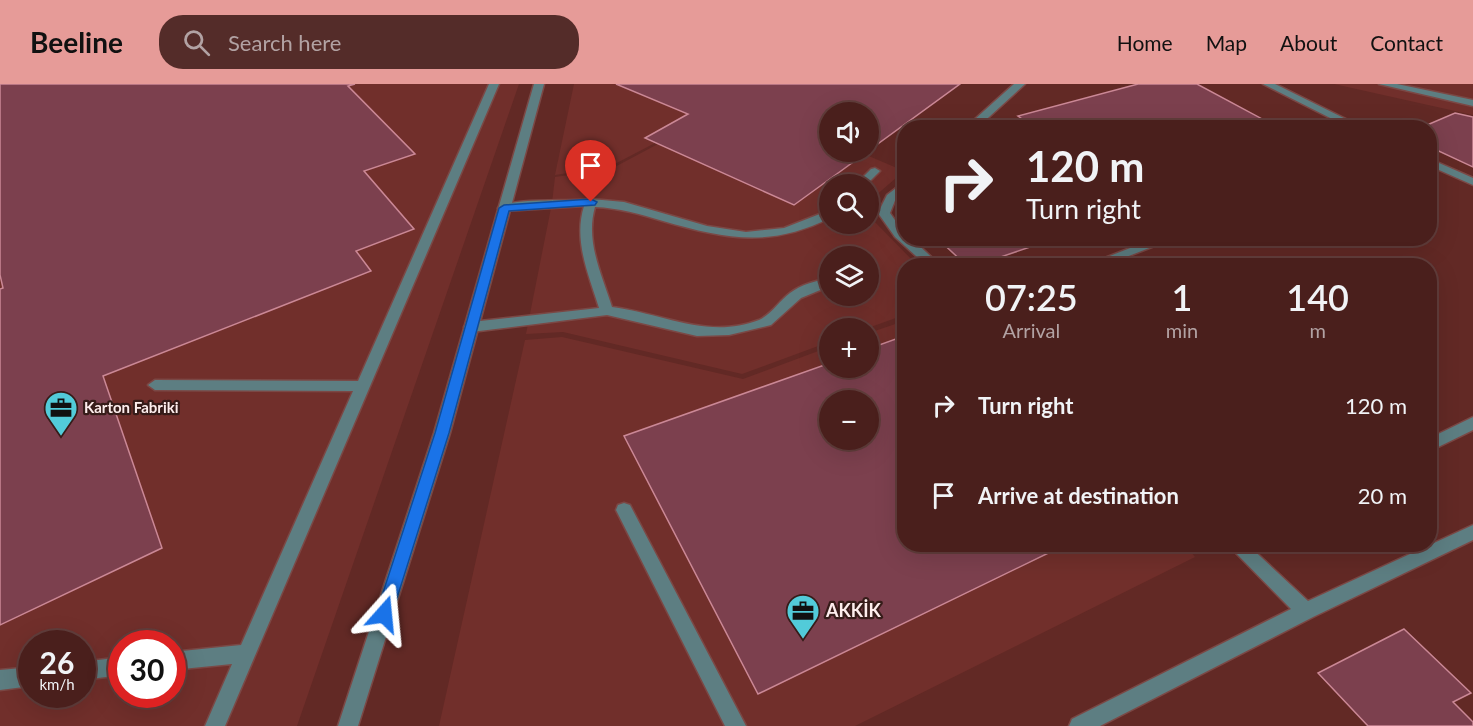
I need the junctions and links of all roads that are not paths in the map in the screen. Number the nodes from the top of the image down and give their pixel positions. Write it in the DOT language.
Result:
graph roads {
  1 [pos="494,84"];
  2 [pos="538,84"];
  3 [pos="1020,84"];
  4 [pos="1268,84"];
  5 [pos="1384,84"];
  6 [pos="1473,103"];
  7 [pos="979,120"];
  8 [pos="1342,120"];
  9 [pos="1437,165"];
  10 [pos="875,171"];
  11 [pos="872,174"];
  12 [pos="1473,182"];
  13 [pos="897,191"];
  14 [pos="591,202"];
  15 [pos="504,208"];
  16 [pos="819,219"];
  17 [pos="897,231"];
  18 [pos="912,246"];
  19 [pos="1146,246"];
  20 [pos="926,258"];
  21 [pos="1113,258"];
  22 [pos="819,285"];
  23 [pos="607,311"];
  24 [pos="471,327"];
  25 [pos="155,385"];
  26 [pos="363,386"];
  27 [pos="1473,423"];
  28 [pos="1437,440"];
  29 [pos="624,510"];
  30 [pos="1473,532"];
  31 [pos="1437,549"];
  32 [pos="1244,552"];
  33 [pos="1430,552"];
  34 [pos="1306,610"];
  35 [pos="247,653"];
  36 [pos="186,660"];
  37 [pos="18,678"];
  38 [pos="0,680"];
  39 [pos="215,726"];
  40 [pos="348,726"];
  41 [pos="736,726"];
  42 [pos="1079,726"];
  1 -- 26 [label="street"];
  2 -- 15 [label="street"];
  3 -- 7 [label="street"];
  4 -- 8 [label="street"];
  5 -- 6 [label="street"];
  9 -- 12 [label="street"];
  10 -- 11 [label="street"];
  13 -- 17 [label="street"];
  14 -- 15 [label="street"];
  14 -- 16 [label="street"];
  14 -- 23 [label="street"];
  15 -- 24 [label="street"];
  18 -- 20 [label="street"];
  19 -- 21 [label="street"];
  22 -- 23 [label="street"];
  23 -- 24 [label="street"];
  24 -- 40 [label="street"];
  25 -- 26 [label="street"];
  26 -- 35 [label="street"];
  27 -- 28 [label="street"];
  29 -- 41 [label="street"];
  30 -- 31 [label="street"];
  32 -- 34 [label="street"];
  33 -- 34 [label="street"];
  34 -- 42 [label="street"];
  35 -- 36 [label="street"];
  35 -- 39 [label="street"];
  37 -- 38 [label="street"];
}
